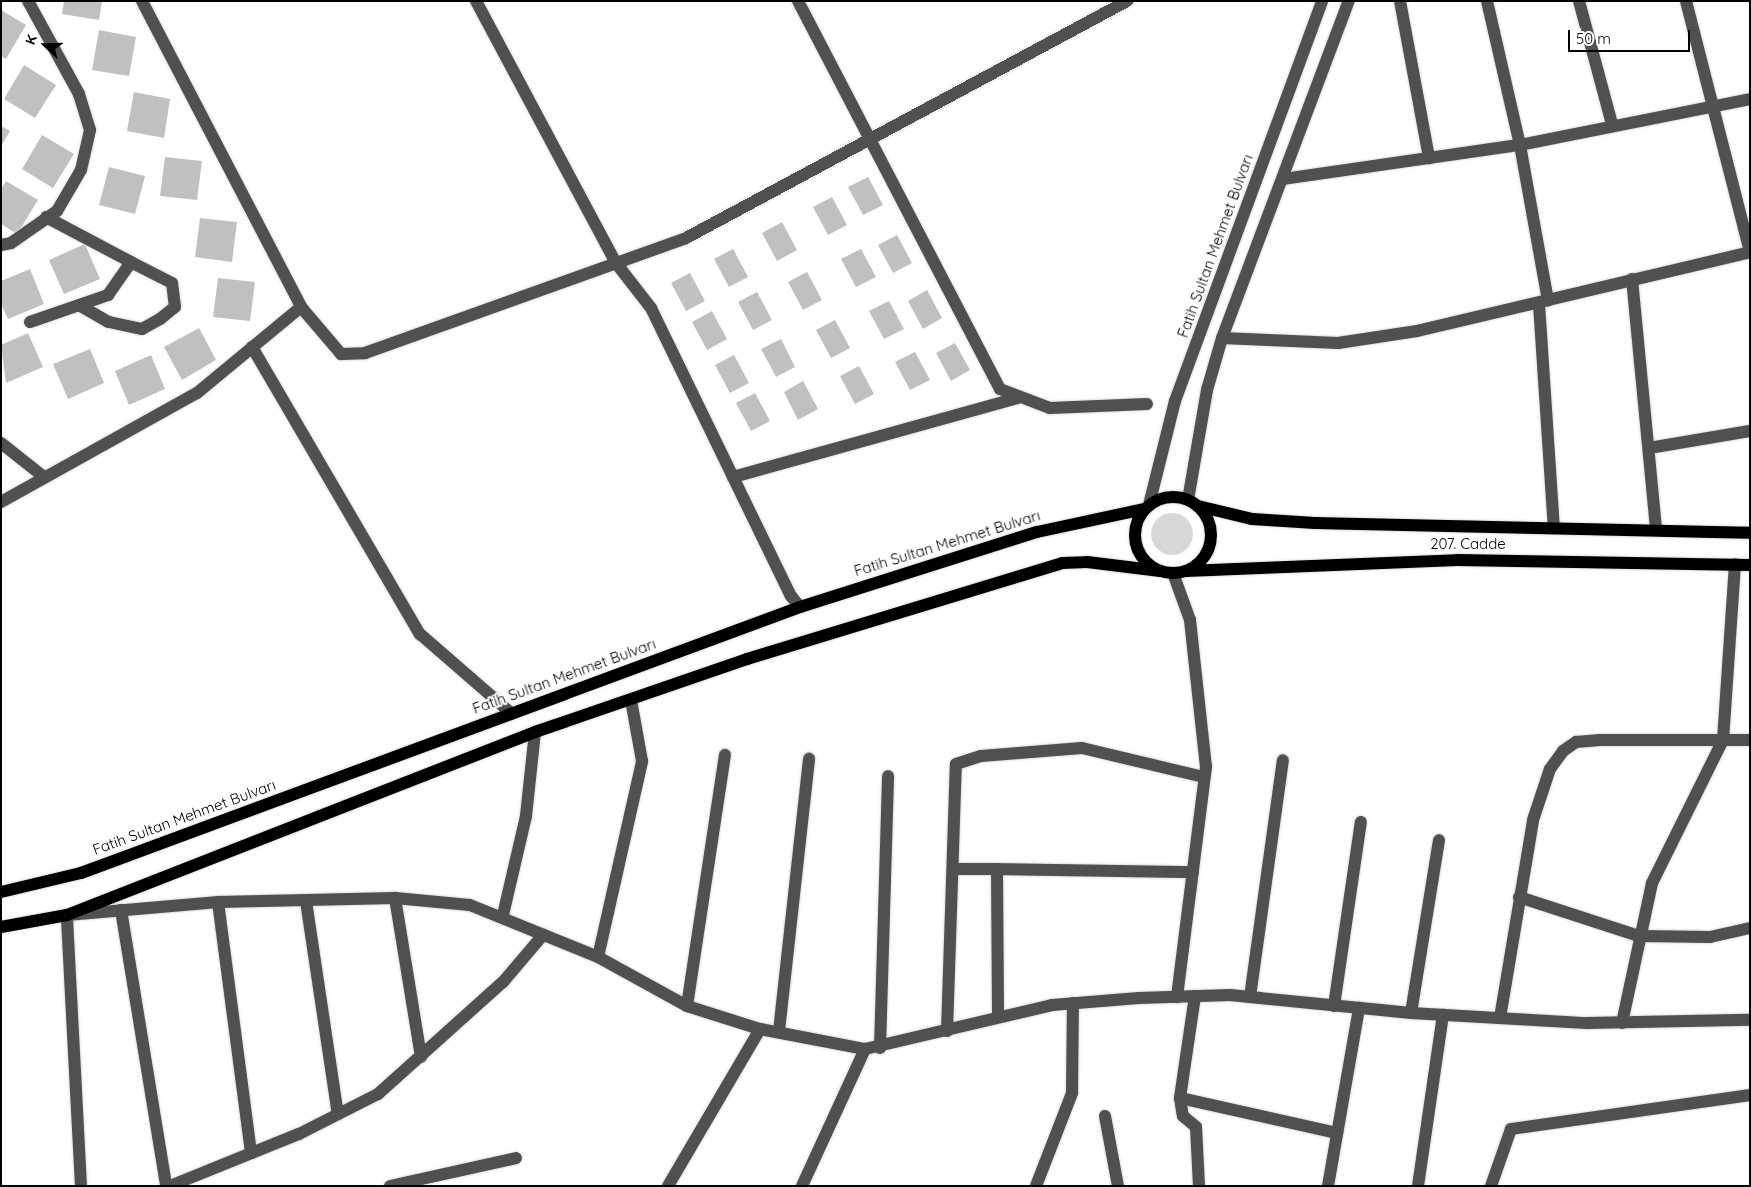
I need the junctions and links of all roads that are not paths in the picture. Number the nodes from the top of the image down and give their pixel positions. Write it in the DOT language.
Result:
graph roads {
  1 [pos="28,1"];
  2 [pos="142,1"];
  3 [pos="476,1"];
  4 [pos="798,1"];
  5 [pos="1127,1"];
  6 [pos="1322,1"];
  7 [pos="1349,1"];
  8 [pos="1400,1"];
  9 [pos="1486,1"];
  10 [pos="1579,1"];
  11 [pos="1686,1"];
  12 [pos="1750,99"];
  13 [pos="1715,106"];
  14 [pos="1612,124"];
  15 [pos="870,138"];
  16 [pos="1520,145"];
  17 [pos="1429,158"];
  18 [pos="1283,179"];
  19 [pos="46,217"];
  20 [pos="1,245"];
  21 [pos="131,262"];
  22 [pos="616,263"];
  23 [pos="1632,279"];
  24 [pos="1543,302"];
  25 [pos="79,305"];
  26 [pos="301,307"];
  27 [pos="30,322"];
  28 [pos="1222,338"];
  29 [pos="252,348"];
  30 [pos="1017,398"];
  31 [pos="1147,404"];
  32 [pos="1750,431"];
  33 [pos="1,443"];
  34 [pos="1649,448"];
  35 [pos="44,477"];
  36 [pos="733,477"];
  37 [pos="1,502"];
  38 [pos="1193,503"];
  39 [pos="1146,507"];
  40 [pos="1554,527"];
  41 [pos="1656,530"];
  42 [pos="1750,533"];
  43 [pos="1735,564"];
  44 [pos="1750,564"];
  45 [pos="1160,571"];
  46 [pos="1180,572"];
  47 [pos="800,607"];
  48 [pos="631,700"];
  49 [pos="511,713"];
  50 [pos="535,732"];
  51 [pos="1723,740"];
  52 [pos="1750,740"];
  53 [pos="725,755"];
  54 [pos="809,758"];
  55 [pos="1283,760"];
  56 [pos="888,776"];
  57 [pos="1204,777"];
  58 [pos="1361,822"];
  59 [pos="1439,840"];
  60 [pos="954,869"];
  61 [pos="998,870"];
  62 [pos="1193,872"];
  63 [pos="1,892"];
  64 [pos="1519,897"];
  65 [pos="395,898"];
  66 [pos="306,901"];
  67 [pos="218,902"];
  68 [pos="121,910"];
  69 [pos="67,915"];
  70 [pos="503,915"];
  71 [pos="1,928"];
  72 [pos="1750,928"];
  73 [pos="543,935"];
  74 [pos="1640,936"];
  75 [pos="598,957"];
  76 [pos="1195,996"];
  77 [pos="1177,997"];
  78 [pos="1250,997"];
  79 [pos="1073,1003"];
  80 [pos="687,1006"];
  81 [pos="1334,1006"];
  82 [pos="1358,1008"];
  83 [pos="1411,1013"];
  84 [pos="1444,1015"];
  85 [pos="998,1017"];
  86 [pos="1500,1018"];
  87 [pos="1750,1020"];
  88 [pos="1622,1023"];
  89 [pos="760,1029"];
  90 [pos="779,1031"];
  91 [pos="947,1031"];
  92 [pos="880,1048"];
  93 [pos="865,1049"];
  94 [pos="421,1057"];
  95 [pos="1750,1095"];
  96 [pos="1180,1098"];
  97 [pos="338,1114"];
  98 [pos="1105,1116"];
  99 [pos="1337,1133"];
  100 [pos="251,1153"];
  101 [pos="516,1158"];
  102 [pos="81,1186"];
  103 [pos="166,1186"];
  104 [pos="170,1186"];
  105 [pos="390,1186"];
  106 [pos="668,1186"];
  107 [pos="802,1186"];
  108 [pos="1036,1186"];
  109 [pos="1118,1186"];
  110 [pos="1199,1186"];
  111 [pos="1328,1186"];
  112 [pos="1418,1186"];
  113 [pos="1491,1186"];
  1 -- 19 [label="street"];
  2 -- 26 [label="street"];
  3 -- 22 [label="street"];
  4 -- 15 [label="street"];
  5 -- 15 [label="street"];
  6 -- 39 [label="street, Fatih Sultan Mehmet Bulvarı"];
  7 -- 18 [label="street"];
  8 -- 17 [label="street"];
  9 -- 16 [label="street"];
  10 -- 14 [label="street"];
  11 -- 13 [label="street"];
  12 -- 13 [label="street"];
  13 -- 14 [label="street"];
  13 -- 23 [label="street"];
  14 -- 16 [label="street"];
  15 -- 22 [label="street"];
  15 -- 30 [label="street"];
  16 -- 17 [label="street"];
  16 -- 24 [label="street"];
  17 -- 18 [label="street"];
  18 -- 28 [label="street"];
  19 -- 20 [label="street"];
  19 -- 21 [label="street"];
  21 -- 25 [label="street"];
  21 -- 25 [label="street"];
  22 -- 26 [label="street"];
  22 -- 36 [label="street"];
  23 -- 24 [label="street"];
  23 -- 34 [label="street"];
  24 -- 28 [label="street"];
  24 -- 40 [label="street"];
  25 -- 27 [label="street"];
  26 -- 29 [label="street"];
  28 -- 38 [label="street"];
  29 -- 35 [label="street"];
  29 -- 49 [label="street"];
  30 -- 31 [label="street"];
  30 -- 36 [label="street"];
  32 -- 34 [label="street"];
  33 -- 35 [label="street"];
  34 -- 41 [label="street"];
  35 -- 37 [label="street"];
  36 -- 47 [label="street"];
  38 -- 39 [label="main road"];
  38 -- 40 [label="main road, 207. Cadde"];
  38 -- 46 [label="main road"];
  39 -- 45 [label="main road"];
  39 -- 47 [label="main road, Fatih Sultan Mehmet Bulvarı"];
  40 -- 41 [label="main road, 207. Cadde"];
  41 -- 42 [label="main road, 207. Cadde"];
  43 -- 44 [label="main road, 207. Cadde"];
  43 -- 46 [label="main road, 207. Cadde"];
  43 -- 51 [label="street"];
  45 -- 46 [label="main road"];
  45 -- 48 [label="main road"];
  46 -- 57 [label="street"];
  47 -- 49 [label="main road, Fatih Sultan Mehmet Bulvarı"];
  48 -- 50 [label="main road"];
  48 -- 75 [label="street"];
  49 -- 63 [label="main road, Fatih Sultan Mehmet Bulvarı"];
  50 -- 69 [label="main road"];
  50 -- 70 [label="street"];
  51 -- 52 [label="street"];
  51 -- 64 [label="street"];
  51 -- 74 [label="street"];
  53 -- 80 [label="street"];
  54 -- 90 [label="street"];
  55 -- 78 [label="street"];
  56 -- 92 [label="street"];
  57 -- 60 [label="street"];
  57 -- 62 [label="street"];
  58 -- 81 [label="street"];
  59 -- 83 [label="street"];
  60 -- 61 [label="street"];
  60 -- 91 [label="street"];
  61 -- 62 [label="street"];
  61 -- 85 [label="street"];
  62 -- 77 [label="street"];
  64 -- 74 [label="street"];
  64 -- 86 [label="street"];
  65 -- 66 [label="street"];
  65 -- 70 [label="street"];
  65 -- 94 [label="street"];
  66 -- 67 [label="street"];
  66 -- 97 [label="street"];
  67 -- 68 [label="street"];
  67 -- 100 [label="street"];
  68 -- 69 [label="street"];
  68 -- 103 [label="street"];
  69 -- 71 [label="main road"];
  69 -- 102 [label="street"];
  70 -- 73 [label="street"];
  72 -- 74 [label="street"];
  73 -- 75 [label="street"];
  73 -- 94 [label="street"];
  74 -- 88 [label="street"];
  75 -- 80 [label="street"];
  76 -- 77 [label="street"];
  76 -- 78 [label="street"];
  76 -- 96 [label="street"];
  77 -- 79 [label="street"];
  78 -- 81 [label="street"];
  79 -- 85 [label="street"];
  79 -- 108 [label="street"];
  80 -- 89 [label="street"];
  81 -- 82 [label="street"];
  82 -- 83 [label="street"];
  82 -- 99 [label="street"];
  83 -- 84 [label="street"];
  84 -- 86 [label="street"];
  84 -- 112 [label="street"];
  85 -- 91 [label="street"];
  86 -- 88 [label="street"];
  87 -- 88 [label="street"];
  89 -- 90 [label="street"];
  89 -- 106 [label="street"];
  90 -- 93 [label="street"];
  91 -- 92 [label="street"];
  92 -- 93 [label="street"];
  93 -- 107 [label="street"];
  94 -- 97 [label="street"];
  95 -- 113 [label="street"];
  96 -- 99 [label="street"];
  96 -- 110 [label="street"];
  97 -- 100 [label="street"];
  98 -- 109 [label="street"];
  99 -- 111 [label="street"];
  100 -- 104 [label="street"];
  101 -- 105 [label="street"];
}
